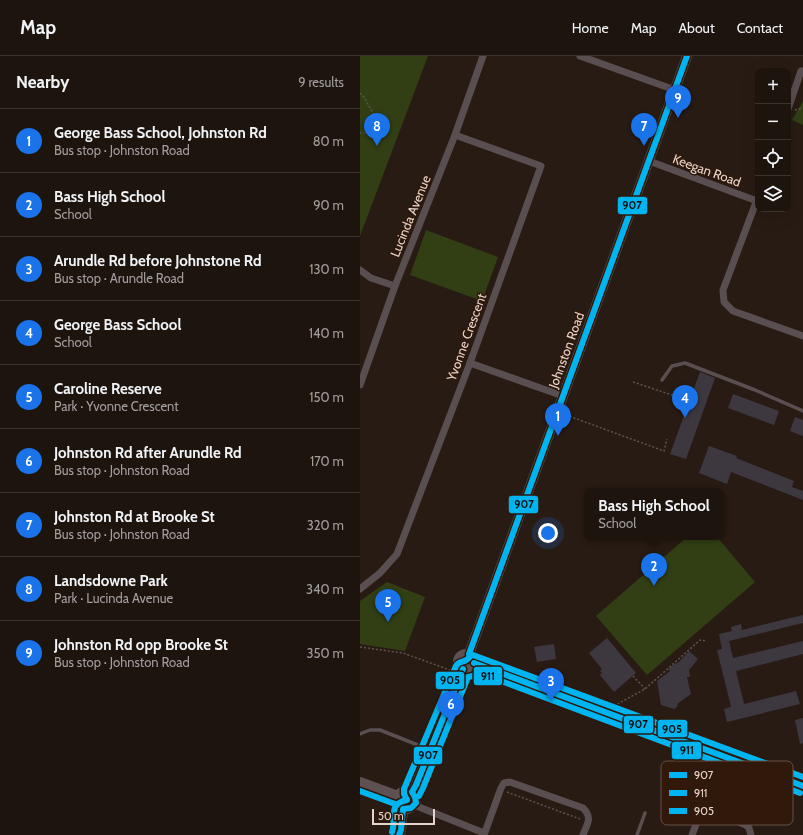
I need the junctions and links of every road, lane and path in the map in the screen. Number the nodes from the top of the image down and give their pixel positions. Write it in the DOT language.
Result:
graph roads {
  1 [pos="483,56"];
  2 [pos="580,56"];
  3 [pos="687,56"];
  4 [pos="803,71"];
  5 [pos="674,90"];
  6 [pos="360,93"];
  7 [pos="790,104"];
  8 [pos="360,133"];
  9 [pos="455,135"];
  10 [pos="649,161"];
  11 [pos="755,198"];
  12 [pos="755,204"];
  13 [pos="360,270"];
  14 [pos="395,286"];
  15 [pos="803,336"];
  16 [pos="470,363"];
  17 [pos="662,380"];
  18 [pos="633,382"];
  19 [pos="360,385"];
  20 [pos="563,396"];
  21 [pos="678,397"];
  22 [pos="803,411"];
  23 [pos="557,412"];
  24 [pos="667,439"];
  25 [pos="360,589"];
  26 [pos="707,641"];
  27 [pos="360,647"];
  28 [pos="468,654"];
  29 [pos="474,663"];
  30 [pos="463,668"];
  31 [pos="450,670"];
  32 [pos="634,676"];
  33 [pos="645,689"];
  34 [pos="603,711"];
  35 [pos="360,734"];
  36 [pos="430,750"];
  37 [pos="722,755"];
  38 [pos="720,761"];
  39 [pos="738,761"];
  40 [pos="360,782"];
  41 [pos="793,782"];
  42 [pos="803,786"];
  43 [pos="500,790"];
  44 [pos="412,792"];
  45 [pos="398,796"];
  46 [pos="414,805"];
  47 [pos="403,808"];
  48 [pos="645,812"];
  49 [pos="588,822"];
  50 [pos="696,825"];
  51 [pos="746,825"];
  52 [pos="485,834"];
  53 [pos="399,835"];
  54 [pos="582,835"];
  55 [pos="637,835"];
  56 [pos="692,835"];
  57 [pos="751,835"];
  1 -- 9 [label="street, Lucinda Avenue"];
  2 -- 5 [label="street"];
  3 -- 5 [label="street, Johnston Road"];
  4 -- 7 [label="street"];
  5 -- 10 [label="street, Johnston Road"];
  6 -- 8 [label="path"];
  9 -- 14 [label="street, Lucinda Avenue"];
  9 -- 16 [label="street, Yvonne Crescent"];
  10 -- 11 [label="street, Keegan Road"];
  10 -- 20 [label="street, Johnston Road"];
  12 -- 15 [label="street"];
  13 -- 14 [label="street"];
  14 -- 19 [label="street, Lucinda Avenue"];
  16 -- 20 [label="street"];
  16 -- 25 [label="street, Yvonne Crescent"];
  17 -- 22 [label="lane"];
  18 -- 21 [label="path"];
  20 -- 23 [label="street, Johnston Road"];
  23 -- 24 [label="path"];
  23 -- 28 [label="street, Johnston Road"];
  26 -- 33 [label="path"];
  27 -- 31 [label="path"];
  28 -- 29 [label="street"];
  28 -- 30 [label="street"];
  29 -- 30 [label="street"];
  29 -- 34 [label="street"];
  30 -- 36 [label="street"];
  32 -- 33 [label="path"];
  33 -- 34 [label="path"];
  34 -- 37 [label="street"];
  35 -- 36 [label="lane"];
  36 -- 44 [label="street"];
  37 -- 38 [label="street"];
  37 -- 39 [label="street"];
  40 -- 45 [label="street"];
  41 -- 42 [label="street"];
  43 -- 49 [label="path"];
  43 -- 49 [label="street"];
  43 -- 52 [label="street"];
  44 -- 45 [label="street"];
  44 -- 46 [label="street"];
  45 -- 47 [label="street"];
  46 -- 47 [label="street"];
  46 -- 52 [label="street"];
  47 -- 53 [label="street"];
  48 -- 55 [label="lane"];
  49 -- 54 [label="street"];
  50 -- 56 [label="street"];
  51 -- 57 [label="street"];
}
